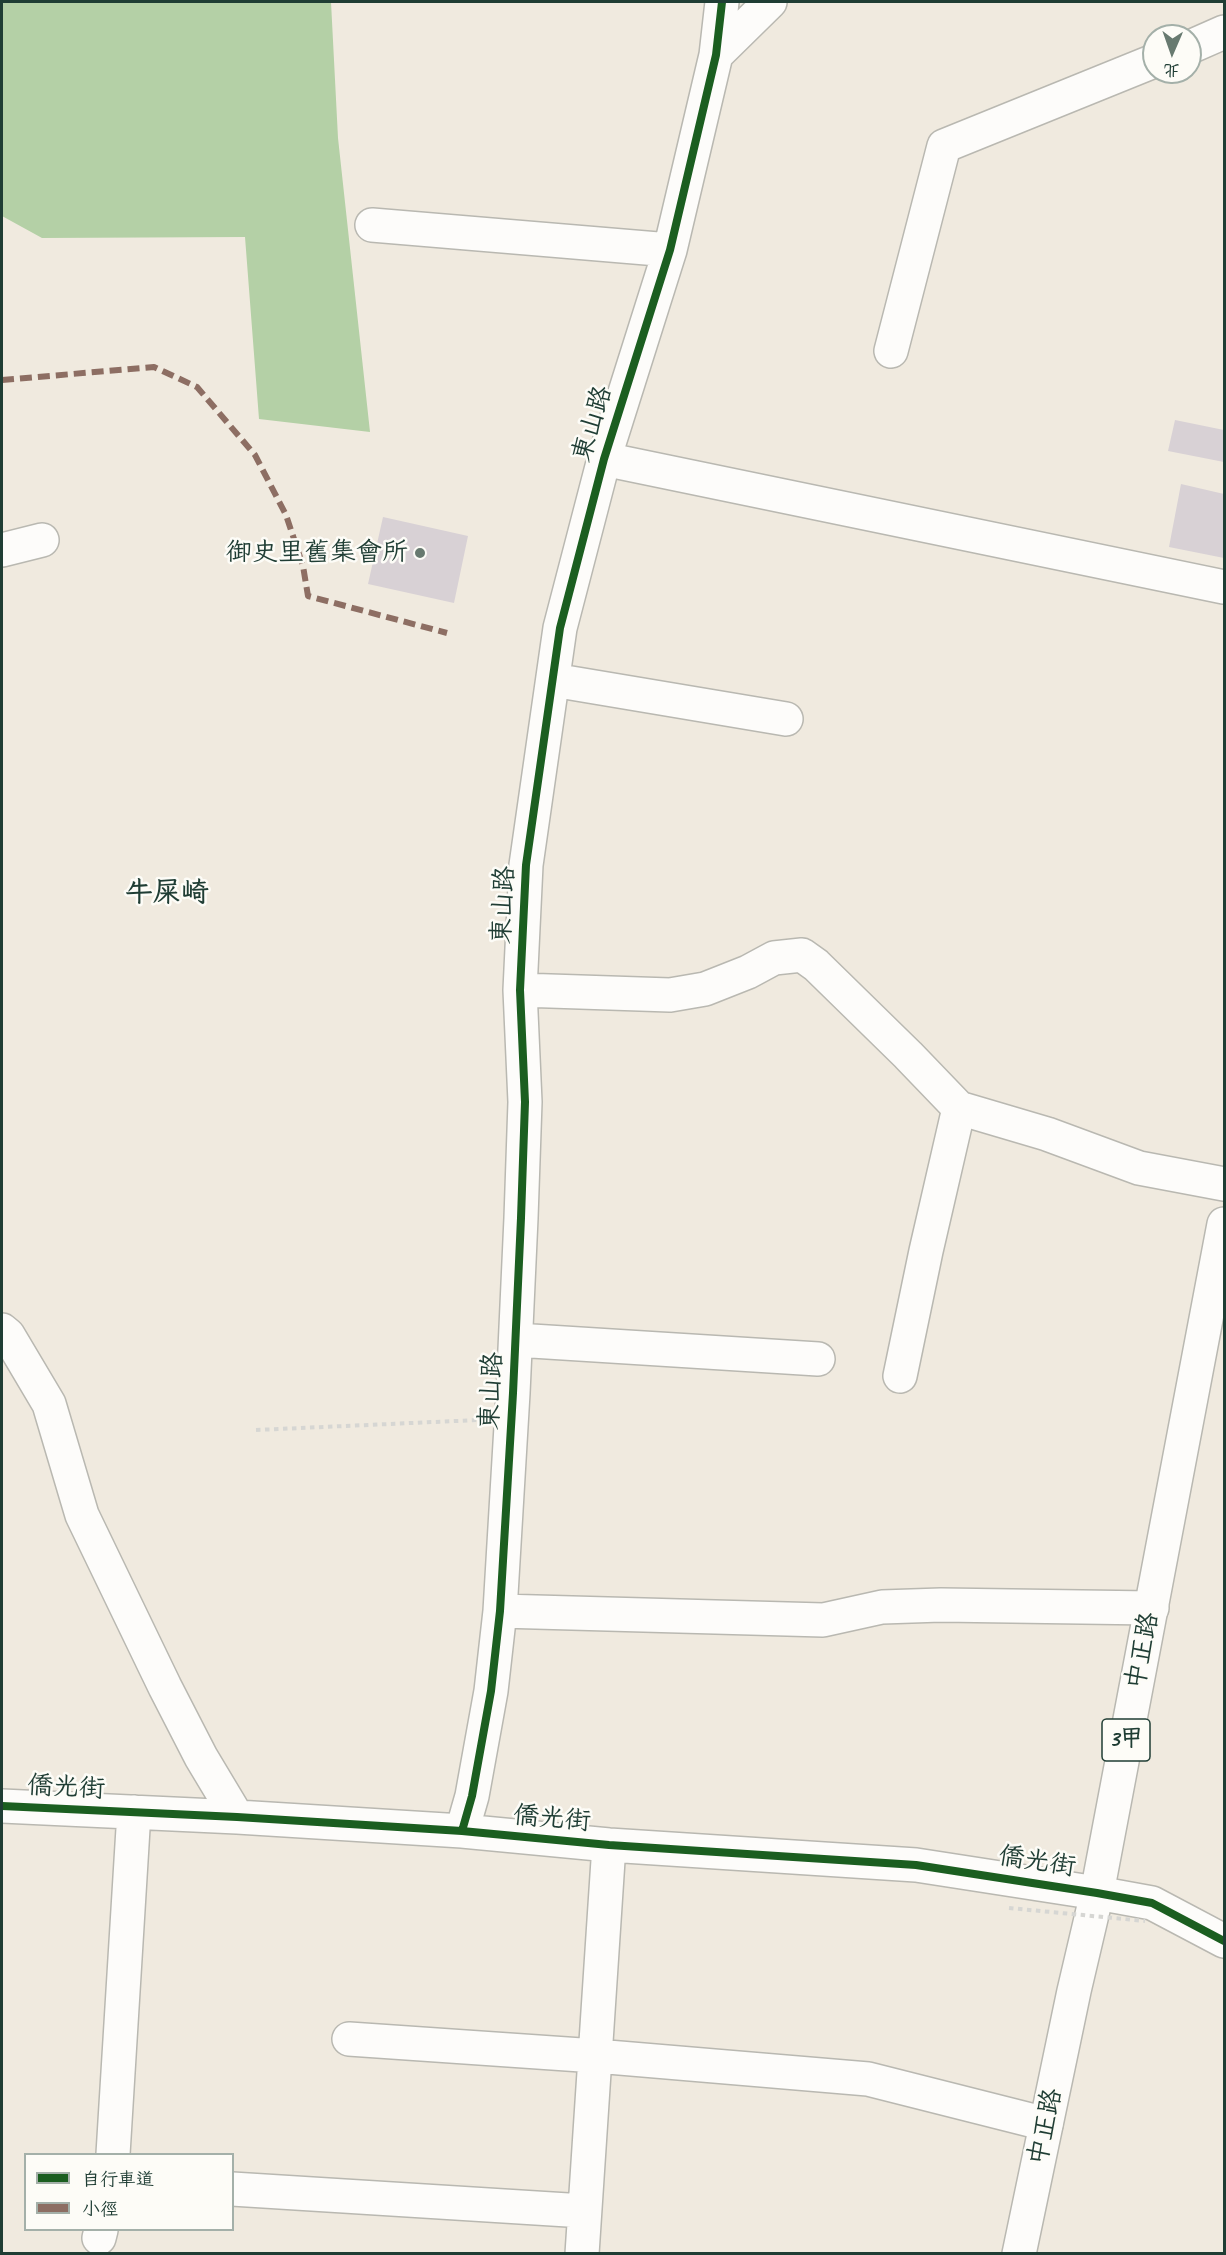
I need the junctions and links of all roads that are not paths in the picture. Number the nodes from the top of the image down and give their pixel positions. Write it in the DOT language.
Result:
graph roads {
  1 [pos="722,2"];
  2 [pos="770,2"];
  3 [pos="1224,33"];
  4 [pos="1202,42"];
  5 [pos="716,55"];
  6 [pos="1142,66"];
  7 [pos="372,225"];
  8 [pos="670,250"];
  9 [pos="891,351"];
  10 [pos="604,459"];
  11 [pos="42,540"];
  12 [pos="2,550"];
  13 [pos="1224,587"];
  14 [pos="553,680"];
  15 [pos="786,719"];
  16 [pos="520,990"];
  17 [pos="959,1108"];
  18 [pos="1224,1184"];
  19 [pos="1224,1224"];
  20 [pos="2,1330"];
  21 [pos="516,1340"];
  22 [pos="818,1359"];
  23 [pos="900,1376"];
  24 [pos="1152,1608"];
  25 [pos="500,1611"];
  26 [pos="2,1806"];
  27 [pos="134,1812"];
  28 [pos="237,1817"];
  29 [pos="462,1831"];
  30 [pos="609,1845"];
  31 [pos="1096,1893"];
  32 [pos="1224,1941"];
  33 [pos="349,2039"];
  34 [pos="596,2056"];
  35 [pos="1046,2124"];
  36 [pos="113,2153"];
  37 [pos="234,2188"];
  38 [pos="584,2211"];
  39 [pos="582,2253"];
  40 [pos="1020,2253"];
  1 -- 5 [label="street, 東山路"];
  2 -- 5 [label="street"];
  3 -- 4 [label="street"];
  5 -- 8 [label="street, 東山路"];
  6 -- 9 [label="street"];
  7 -- 8 [label="street"];
  8 -- 10 [label="street, 東山路"];
  10 -- 13 [label="street"];
  10 -- 14 [label="street, 東山路"];
  11 -- 12 [label="street"];
  14 -- 15 [label="street"];
  14 -- 16 [label="street, 東山路"];
  16 -- 17 [label="street"];
  16 -- 21 [label="street, 東山路"];
  17 -- 18 [label="street"];
  17 -- 23 [label="street"];
  19 -- 24 [label="street, 中正路 / 3甲"];
  20 -- 28 [label="street"];
  21 -- 22 [label="street"];
  21 -- 25 [label="street, 東山路"];
  24 -- 25 [label="street"];
  24 -- 31 [label="street, 中正路 / 3甲"];
  25 -- 29 [label="street, 東山路"];
  26 -- 27 [label="street, 僑光街"];
  27 -- 28 [label="street, 僑光街"];
  27 -- 36 [label="street"];
  28 -- 29 [label="street, 僑光街"];
  29 -- 30 [label="street, 僑光街"];
  30 -- 31 [label="street, 僑光街"];
  30 -- 34 [label="street"];
  31 -- 32 [label="street, 僑光街"];
  31 -- 35 [label="street, 中正路 / 3甲"];
  33 -- 34 [label="street"];
  34 -- 35 [label="street"];
  34 -- 38 [label="street"];
  35 -- 40 [label="street, 中正路 / 3甲"];
  37 -- 38 [label="street"];
  38 -- 39 [label="street"];
}
